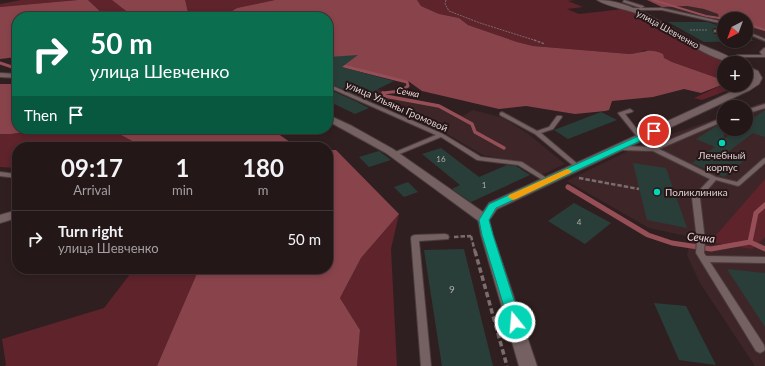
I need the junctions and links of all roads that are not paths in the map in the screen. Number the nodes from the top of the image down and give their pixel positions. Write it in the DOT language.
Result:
graph roads {
  1 [pos="598,0"];
  2 [pos="624,1"];
  3 [pos="644,8"];
  4 [pos="631,9"];
  5 [pos="717,21"];
  6 [pos="753,35"];
  7 [pos="765,40"];
  8 [pos="765,49"];
  9 [pos="720,56"];
  10 [pos="753,56"];
  11 [pos="765,56"];
  12 [pos="753,72"];
  13 [pos="0,75"];
  14 [pos="12,76"];
  15 [pos="753,83"];
  16 [pos="333,87"];
  17 [pos="735,92"];
  18 [pos="765,106"];
  19 [pos="753,110"];
  20 [pos="630,111"];
  21 [pos="502,114"];
  22 [pos="559,117"];
  23 [pos="333,120"];
  24 [pos="717,122"];
  25 [pos="537,133"];
  26 [pos="441,135"];
  27 [pos="640,138"];
  28 [pos="619,148"];
  29 [pos="654,148"];
  30 [pos="395,154"];
  31 [pos="765,160"];
  32 [pos="578,167"];
  33 [pos="0,174"];
  34 [pos="12,175"];
  35 [pos="714,178"];
  36 [pos="548,181"];
  37 [pos="12,215"];
  38 [pos="0,219"];
  39 [pos="484,220"];
  40 [pos="445,237"];
  41 [pos="702,256"];
  42 [pos="765,260"];
  43 [pos="760,348"];
  44 [pos="426,366"];
  45 [pos="528,366"];
  1 -- 4 [label="street, улица Шевченко"];
  2 -- 3 [label="lane"];
  3 -- 4 [label="lane"];
  3 -- 5 [label="lane"];
  4 -- 9 [label="street, улица Шевченко"];
  6 -- 7 [label="lane"];
  8 -- 11 [label="lane"];
  10 -- 11 [label="lane"];
  12 -- 15 [label="street"];
  13 -- 14 [label="street"];
  16 -- 26 [label="lane, улица Ульяны Громовой"];
  17 -- 27 [label="street"];
  18 -- 19 [label="lane"];
  20 -- 27 [label="lane"];
  21 -- 25 [label="lane"];
  22 -- 25 [label="lane"];
  23 -- 30 [label="street"];
  24 -- 29 [label="lane"];
  25 -- 32 [label="lane"];
  26 -- 30 [label="lane"];
  26 -- 36 [label="lane, улица Ульяны Громовой"];
  27 -- 28 [label="street"];
  28 -- 29 [label="lane"];
  28 -- 32 [label="street"];
  29 -- 35 [label="lane"];
  30 -- 39 [label="street"];
  31 -- 35 [label="lane"];
  32 -- 36 [label="street"];
  33 -- 34 [label="lane"];
  35 -- 41 [label="lane"];
  36 -- 39 [label="street"];
  37 -- 38 [label="street"];
  39 -- 45 [label="street"];
  40 -- 44 [label="lane"];
  41 -- 42 [label="lane"];
  41 -- 43 [label="lane"];
}
